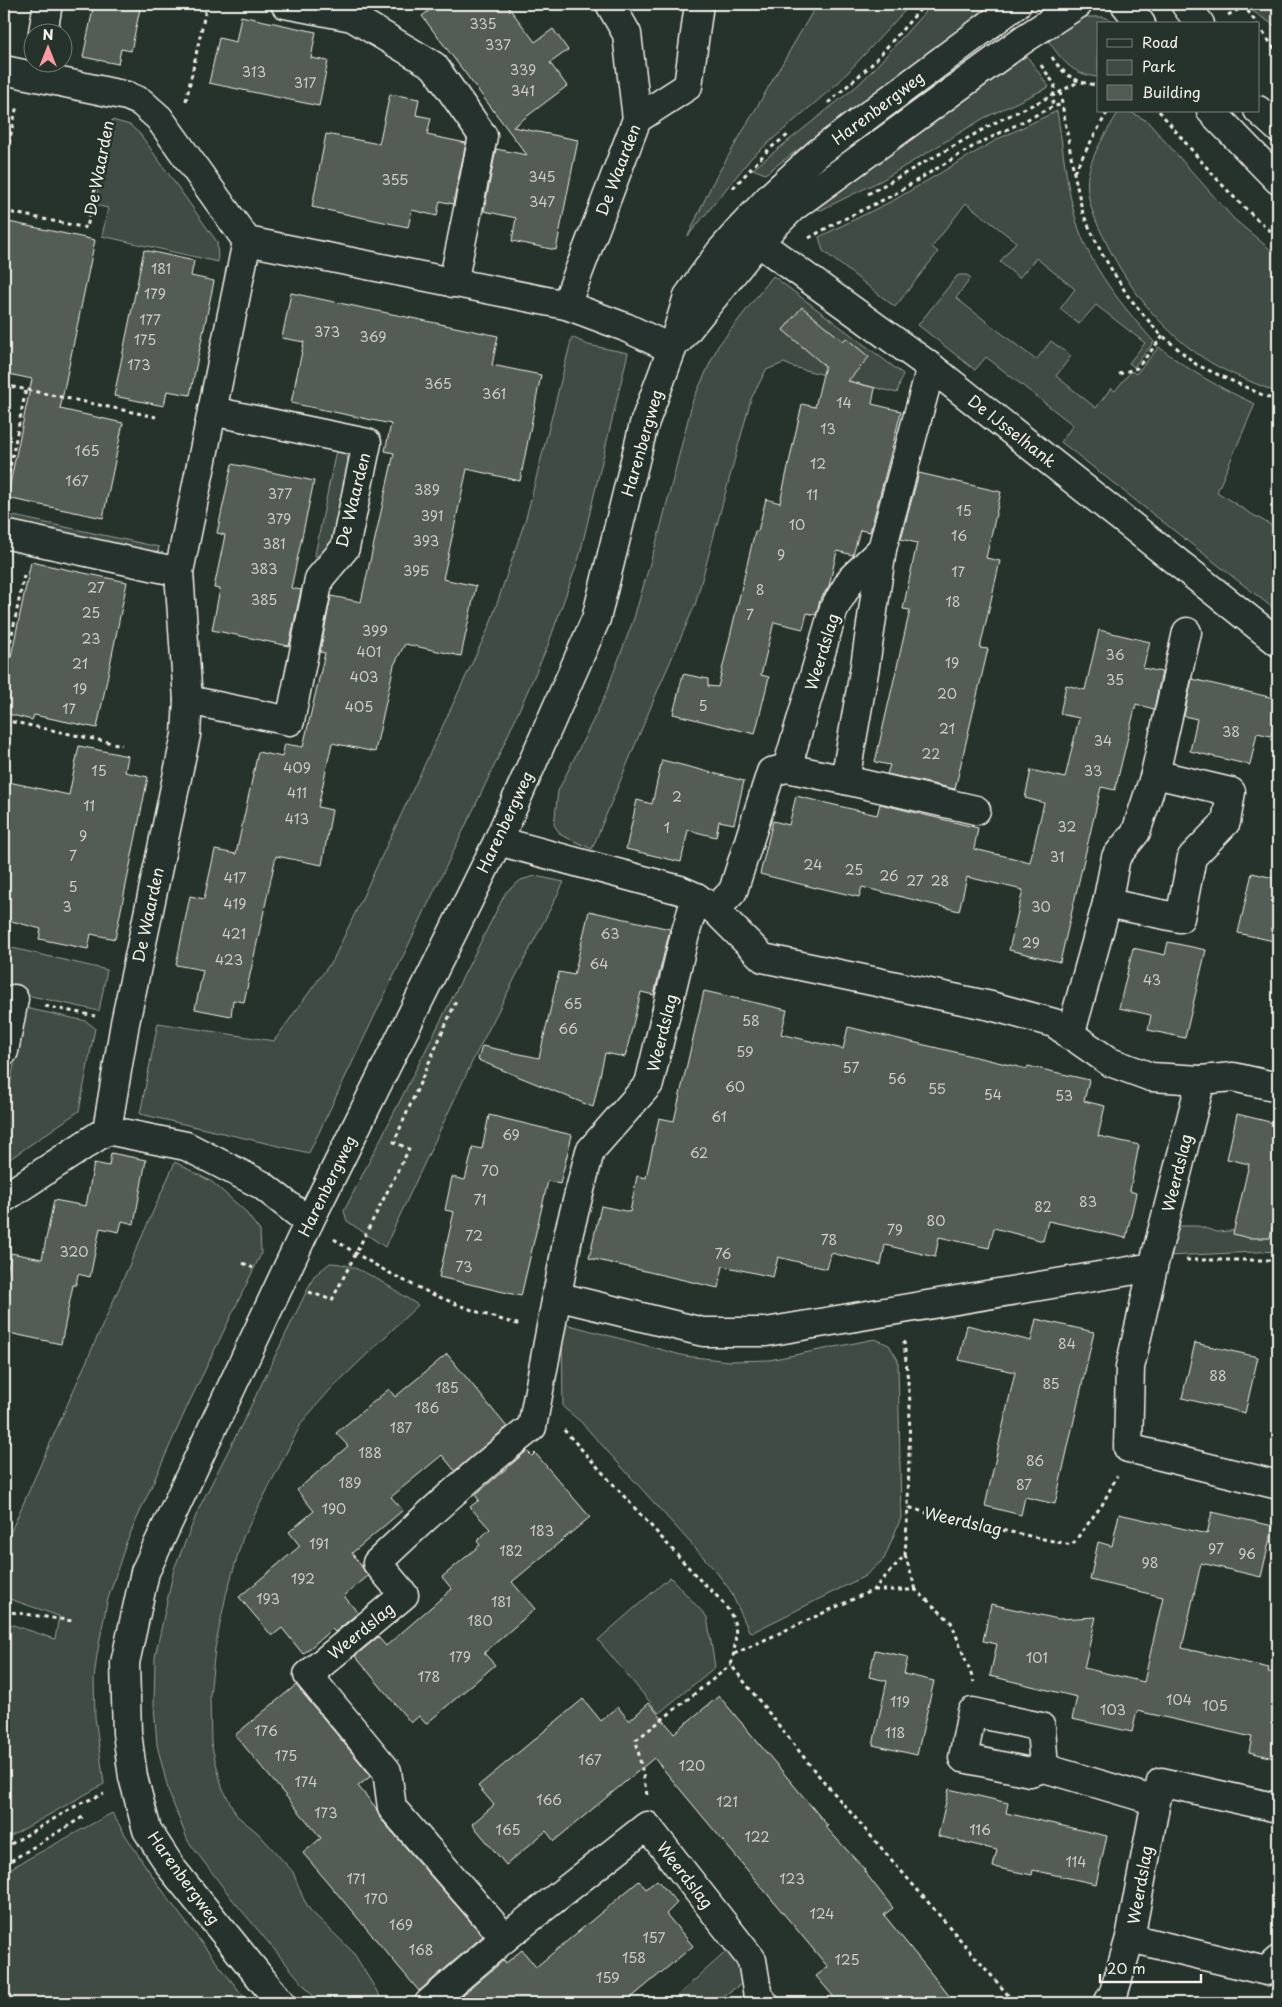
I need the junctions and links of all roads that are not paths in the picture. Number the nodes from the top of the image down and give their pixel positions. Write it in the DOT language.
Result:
graph roads {
  1 [pos="48,4"];
  2 [pos="285,4"];
  3 [pos="610,4"];
  4 [pos="699,4"];
  5 [pos="1017,4"];
  6 [pos="1078,4"];
  7 [pos="1125,4"];
  8 [pos="1185,4"];
  9 [pos="45,22"];
  10 [pos="1139,22"];
  11 [pos="1198,22"];
  12 [pos="22,69"];
  13 [pos="4,70"];
  14 [pos="46,72"];
  15 [pos="1212,112"];
  16 [pos="1260,112"];
  17 [pos="638,119"];
  18 [pos="1278,128"];
  19 [pos="1278,180"];
  20 [pos="247,241"];
  21 [pos="759,241"];
  22 [pos="454,283"];
  23 [pos="566,305"];
  24 [pos="672,349"];
  25 [pos="931,367"];
  26 [pos="212,411"];
  27 [pos="4,534"];
  28 [pos="882,549"];
  29 [pos="179,572"];
  30 [pos="1187,632"];
  31 [pos="1278,642"];
  32 [pos="188,700"];
  33 [pos="787,768"];
  34 [pos="1155,774"];
  35 [pos="845,780"];
  36 [pos="976,810"];
  37 [pos="498,841"];
  38 [pos="1107,903"];
  39 [pos="706,904"];
  40 [pos="14,999"];
  41 [pos="1070,1036"];
  42 [pos="4,1051"];
  43 [pos="1201,1080"];
  44 [pos="1278,1087"];
  45 [pos="107,1130"];
  46 [pos="4,1198"];
  47 [pos="309,1222"];
  48 [pos="1153,1266"];
  49 [pos="556,1296"];
  50 [pos="1278,1485"];
  51 [pos="1044,1768"];
  52 [pos="1156,1801"];
  53 [pos="1278,1808"];
  54 [pos="504,1938"];
  55 [pos="1130,1938"];
  56 [pos="1278,1960"];
  57 [pos="281,2003"];
  58 [pos="429,2003"];
  59 [pos="764,2003"];
  60 [pos="1108,2003"];
  1 -- 9 [label="street"];
  2 -- 22 [label="street"];
  3 -- 17 [label="street, De Waarden"];
  4 -- 17 [label="street"];
  5 -- 21 [label="street, Harenbergweg"];
  6 -- 21 [label="street, Harenbergweg"];
  7 -- 10 [label="street"];
  8 -- 11 [label="street"];
  12 -- 13 [label="street"];
  14 -- 20 [label="street"];
  15 -- 19 [label="street"];
  16 -- 18 [label="street"];
  17 -- 23 [label="street, De Waarden"];
  20 -- 22 [label="street"];
  20 -- 26 [label="street, De Waarden"];
  21 -- 24 [label="street, Harenbergweg"];
  21 -- 25 [label="street, De IJsselhank"];
  22 -- 23 [label="street"];
  23 -- 24 [label="street"];
  24 -- 37 [label="street, Harenbergweg"];
  25 -- 28 [label="street"];
  25 -- 31 [label="street, De IJsselhank"];
  26 -- 29 [label="street, De Waarden"];
  26 -- 32 [label="street, De Waarden"];
  27 -- 29 [label="street"];
  28 -- 33 [label="street, Weerdslag"];
  28 -- 35 [label="street"];
  29 -- 32 [label="street, De Waarden"];
  30 -- 34 [label="street"];
  32 -- 45 [label="street, De Waarden"];
  33 -- 35 [label="street"];
  33 -- 39 [label="street, Weerdslag"];
  34 -- 38 [label="street"];
  34 -- 38 [label="street"];
  35 -- 36 [label="street"];
  37 -- 39 [label="street"];
  37 -- 47 [label="street, Harenbergweg"];
  38 -- 41 [label="street"];
  39 -- 41 [label="street"];
  39 -- 49 [label="street, Weerdslag"];
  40 -- 42 [label="street"];
  41 -- 43 [label="street"];
  43 -- 44 [label="street"];
  43 -- 48 [label="street, Weerdslag"];
  45 -- 46 [label="street"];
  45 -- 47 [label="street"];
  47 -- 57 [label="street, Harenbergweg"];
  48 -- 49 [label="street"];
  48 -- 50 [label="street, Weerdslag"];
  49 -- 54 [label="street, Weerdslag"];
  51 -- 51 [label="street"];
  51 -- 52 [label="street"];
  52 -- 53 [label="street, Weerdslag"];
  52 -- 55 [label="street, Weerdslag"];
  54 -- 58 [label="street, Weerdslag"];
  54 -- 59 [label="street, Weerdslag"];
  55 -- 56 [label="street, Weerdslag"];
  55 -- 60 [label="street, Weerdslag"];
}
